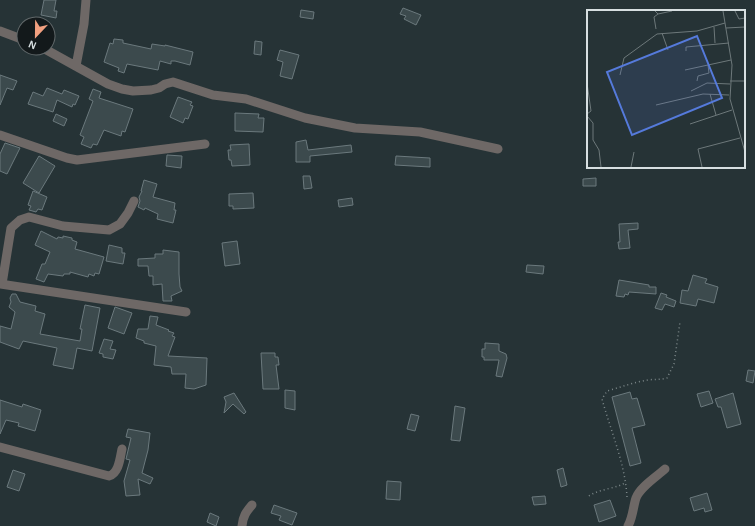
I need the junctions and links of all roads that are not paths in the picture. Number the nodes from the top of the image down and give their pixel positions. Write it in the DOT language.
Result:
graph roads {
  1 [pos="86,0"];
  2 [pos="0,31"];
  3 [pos="16,37"];
  4 [pos="56,55"];
  5 [pos="76,66"];
  6 [pos="0,135"];
  7 [pos="205,144"];
  8 [pos="498,149"];
  9 [pos="134,201"];
  10 [pos="1,284"];
  11 [pos="186,312"];
  12 [pos="0,447"];
  13 [pos="122,449"];
  14 [pos="665,469"];
  15 [pos="252,505"];
  16 [pos="242,526"];
  17 [pos="628,526"];
  1 -- 5 [label="street"];
  2 -- 3 [label="street"];
  4 -- 5 [label="street"];
  5 -- 8 [label="street"];
  6 -- 7 [label="street"];
  9 -- 10 [label="street"];
  10 -- 11 [label="street"];
  12 -- 13 [label="street"];
  14 -- 17 [label="street"];
  15 -- 16 [label="street"];
}
